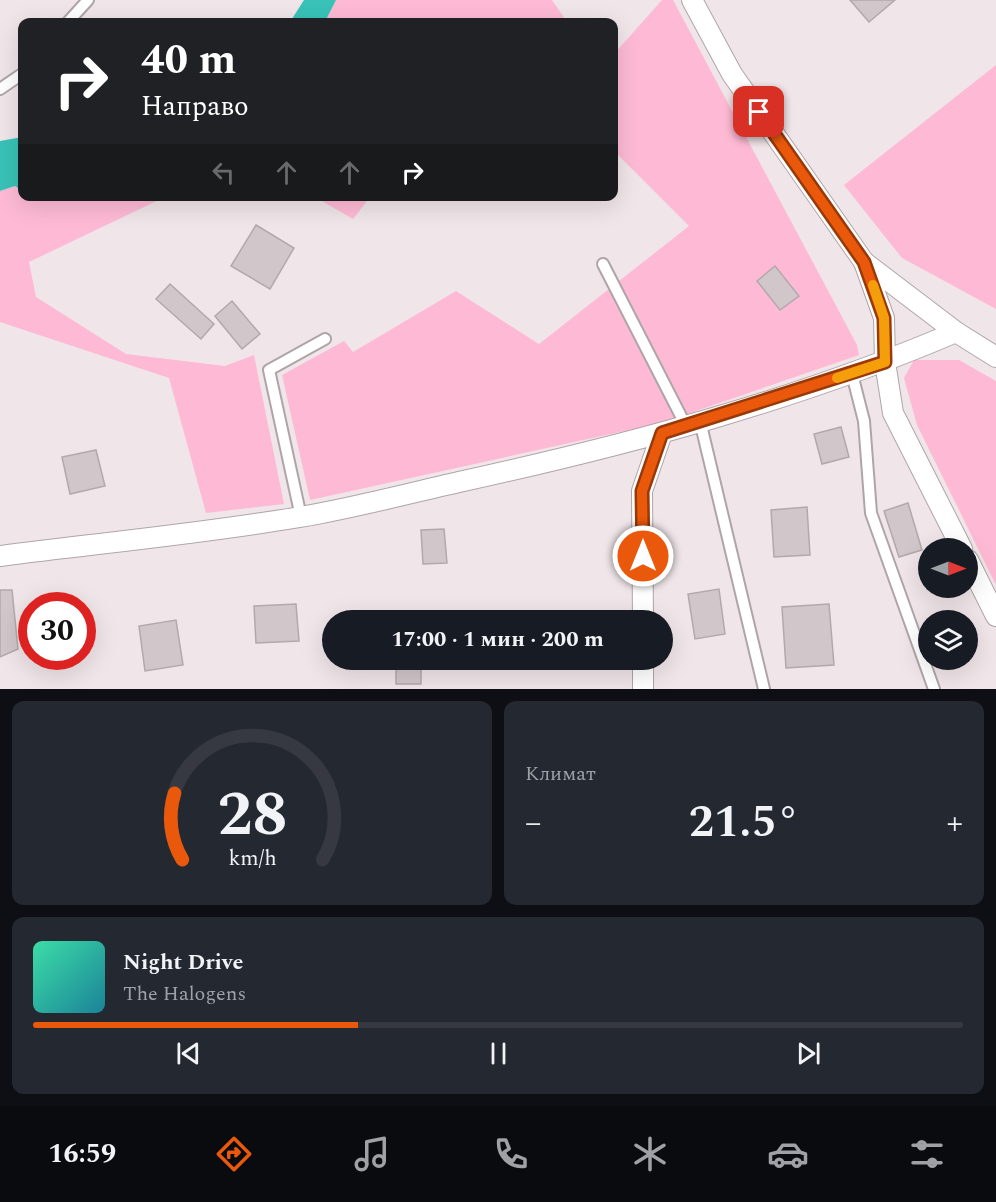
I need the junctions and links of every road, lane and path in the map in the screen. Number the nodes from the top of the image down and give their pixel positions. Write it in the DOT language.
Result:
graph roads {
  1 [pos="88,0"];
  2 [pos="692,0"];
  3 [pos="72,18"];
  4 [pos="18,77"];
  5 [pos="0,89"];
  6 [pos="864,262"];
  7 [pos="603,264"];
  8 [pos="956,332"];
  9 [pos="325,339"];
  10 [pos="996,357"];
  11 [pos="885,362"];
  12 [pos="852,374"];
  13 [pos="693,424"];
  14 [pos="662,433"];
  15 [pos="301,517"];
  16 [pos="956,538"];
  17 [pos="5,554"];
  18 [pos="978,580"];
  19 [pos="643,610"];
  20 [pos="996,616"];
  21 [pos="643,670"];
  22 [pos="643,689"];
  23 [pos="764,689"];
  24 [pos="934,689"];
  1 -- 3 [label="lane"];
  2 -- 6 [label="street"];
  4 -- 5 [label="lane"];
  6 -- 8 [label="street"];
  6 -- 11 [label="street"];
  7 -- 13 [label="lane"];
  8 -- 10 [label="street"];
  8 -- 11 [label="street"];
  9 -- 15 [label="lane"];
  11 -- 12 [label="street"];
  11 -- 16 [label="street"];
  12 -- 13 [label="street"];
  12 -- 24 [label="lane"];
  13 -- 14 [label="street"];
  13 -- 23 [label="lane"];
  14 -- 15 [label="street"];
  14 -- 19 [label="street"];
  15 -- 17 [label="street"];
  18 -- 20 [label="street"];
  21 -- 22 [label="street"];
}
